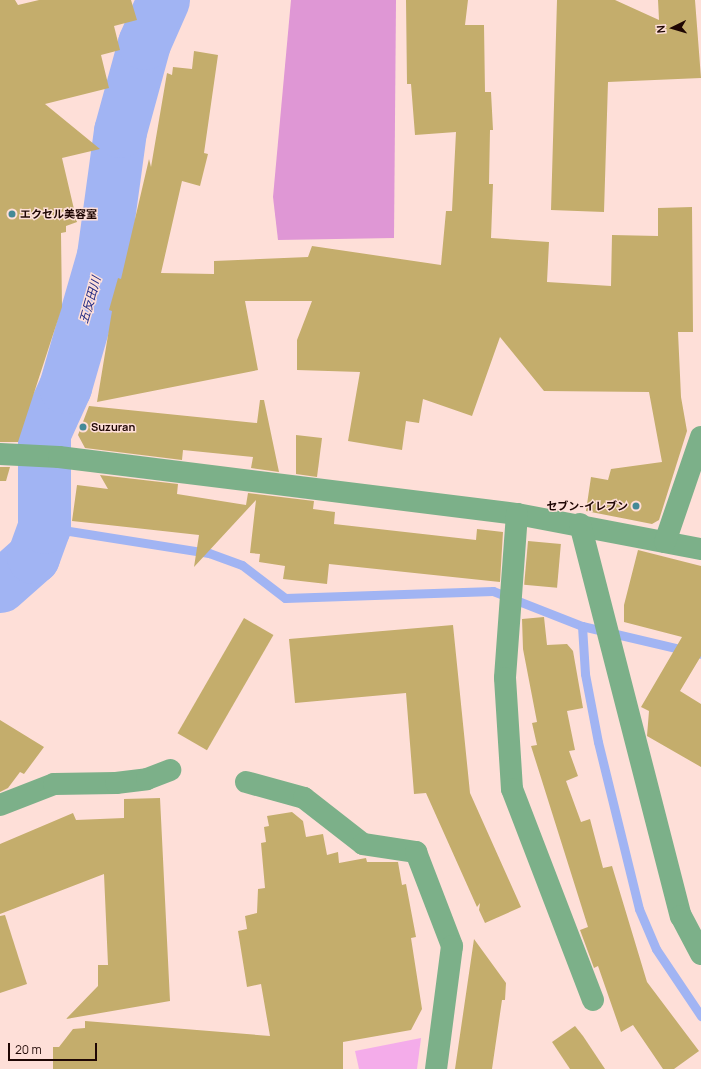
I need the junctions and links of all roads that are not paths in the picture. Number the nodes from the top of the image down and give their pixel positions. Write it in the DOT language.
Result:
graph roads {
  1 [pos="701,437"];
  2 [pos="0,454"];
  3 [pos="517,514"];
  4 [pos="580,524"];
  5 [pos="665,542"];
  6 [pos="701,549"];
  7 [pos="170,770"];
  8 [pos="246,782"];
  9 [pos="0,805"];
  10 [pos="699,943"];
  11 [pos="593,1000"];
  12 [pos="436,1069"];
  1 -- 5 [label="street"];
  2 -- 3 [label="street"];
  3 -- 4 [label="street"];
  3 -- 11 [label="street"];
  4 -- 5 [label="street"];
  4 -- 10 [label="street"];
  5 -- 6 [label="street"];
  7 -- 9 [label="street"];
  8 -- 12 [label="street"];
}
